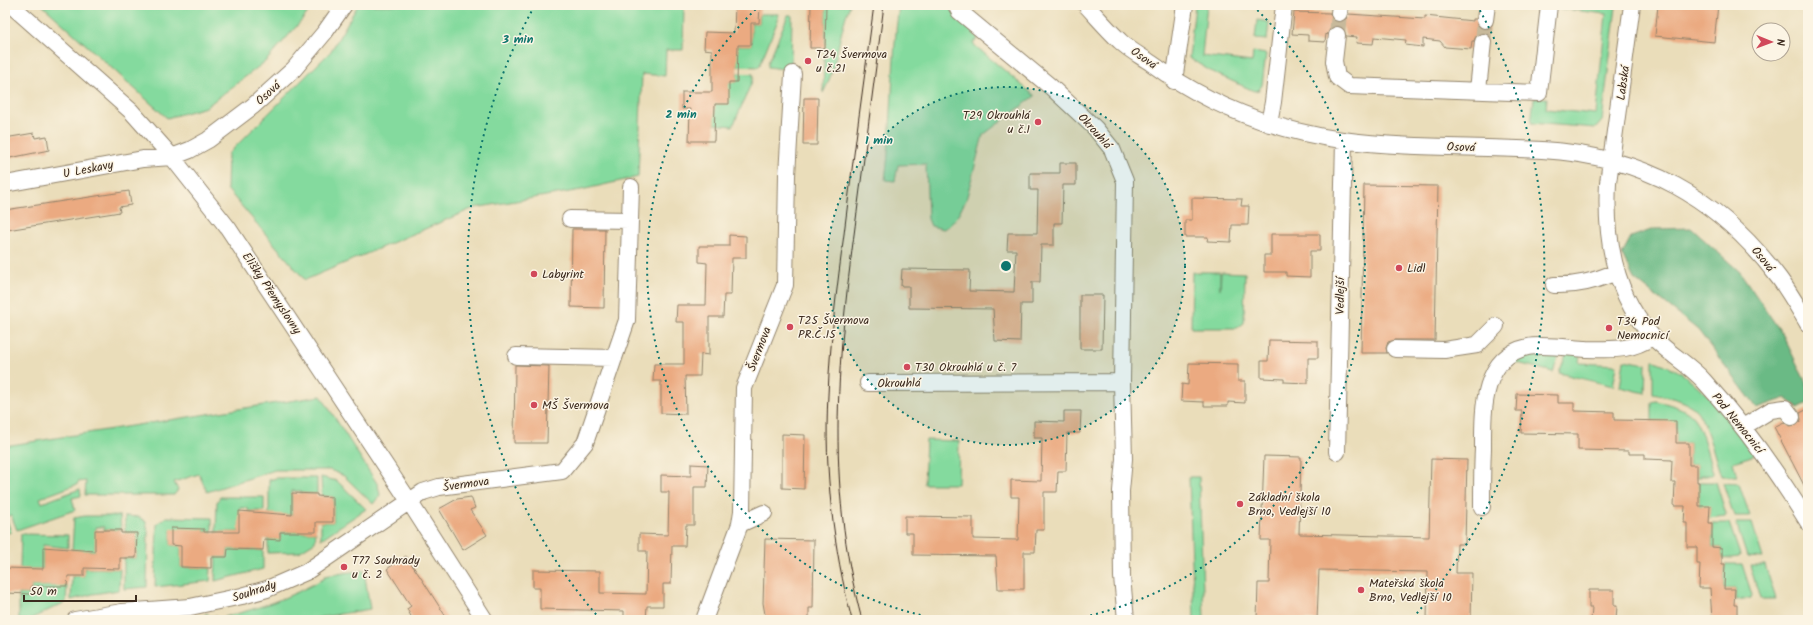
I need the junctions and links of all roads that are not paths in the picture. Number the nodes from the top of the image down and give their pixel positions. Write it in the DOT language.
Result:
graph roads {
  1 [pos="11,5"];
  2 [pos="344,5"];
  3 [pos="1086,5"];
  4 [pos="1185,5"];
  5 [pos="1284,5"];
  6 [pos="1549,5"];
  7 [pos="1632,5"];
  8 [pos="961,7"];
  9 [pos="1337,35"];
  10 [pos="1483,42"];
  11 [pos="793,74"];
  12 [pos="1174,81"];
  13 [pos="1478,90"];
  14 [pos="1269,124"];
  15 [pos="1344,140"];
  16 [pos="172,158"];
  17 [pos="1611,161"];
  18 [pos="5,184"];
  19 [pos="631,187"];
  20 [pos="570,219"];
  21 [pos="630,220"];
  22 [pos="1616,272"];
  23 [pos="1554,285"];
  24 [pos="1808,324"];
  25 [pos="1496,326"];
  26 [pos="1652,337"];
  27 [pos="1395,349"];
  28 [pos="516,356"];
  29 [pos="614,358"];
  30 [pos="1122,382"];
  31 [pos="868,383"];
  32 [pos="1792,417"];
  33 [pos="1743,427"];
  34 [pos="1337,452"];
  35 [pos="410,501"];
  36 [pos="1482,507"];
  37 [pos="764,513"];
  38 [pos="1808,522"];
  39 [pos="740,524"];
  40 [pos="166,615"];
  41 [pos="75,620"];
  42 [pos="485,620"];
  43 [pos="704,620"];
  44 [pos="1126,620"];
  1 -- 16 [label="street, Elišky Přemyslovny"];
  2 -- 16 [label="street, Osová"];
  3 -- 12 [label="street, Osová"];
  4 -- 12 [label="street"];
  5 -- 14 [label="street"];
  6 -- 13 [label="street"];
  7 -- 17 [label="street, Labská"];
  8 -- 30 [label="street, Okrouhlá"];
  9 -- 13 [label="street"];
  10 -- 13 [label="street"];
  11 -- 39 [label="street, Švermova"];
  12 -- 14 [label="street, Osová"];
  14 -- 15 [label="street, Osová"];
  15 -- 17 [label="street, Osová"];
  15 -- 34 [label="street, Vedlejší"];
  16 -- 18 [label="street, U Leskavy"];
  16 -- 35 [label="street, Elišky Přemyslovny"];
  17 -- 22 [label="street, Pod Nemocnicí"];
  17 -- 24 [label="street, Osová"];
  19 -- 21 [label="street, Švermova"];
  20 -- 21 [label="street"];
  21 -- 29 [label="street, Švermova"];
  22 -- 23 [label="street"];
  22 -- 26 [label="street, Pod Nemocnicí"];
  25 -- 27 [label="street"];
  26 -- 33 [label="street, Pod Nemocnicí"];
  26 -- 36 [label="street"];
  28 -- 29 [label="street"];
  29 -- 35 [label="street, Švermova"];
  30 -- 31 [label="street, Okrouhlá"];
  30 -- 44 [label="street, Okrouhlá"];
  32 -- 33 [label="street"];
  33 -- 38 [label="street, Pod Nemocnicí"];
  35 -- 40 [label="street, Souhrady"];
  35 -- 42 [label="street, Elišky Přemyslovny"];
  37 -- 39 [label="street"];
  39 -- 43 [label="street, Švermova"];
  40 -- 41 [label="street, Souhrady"];
}
